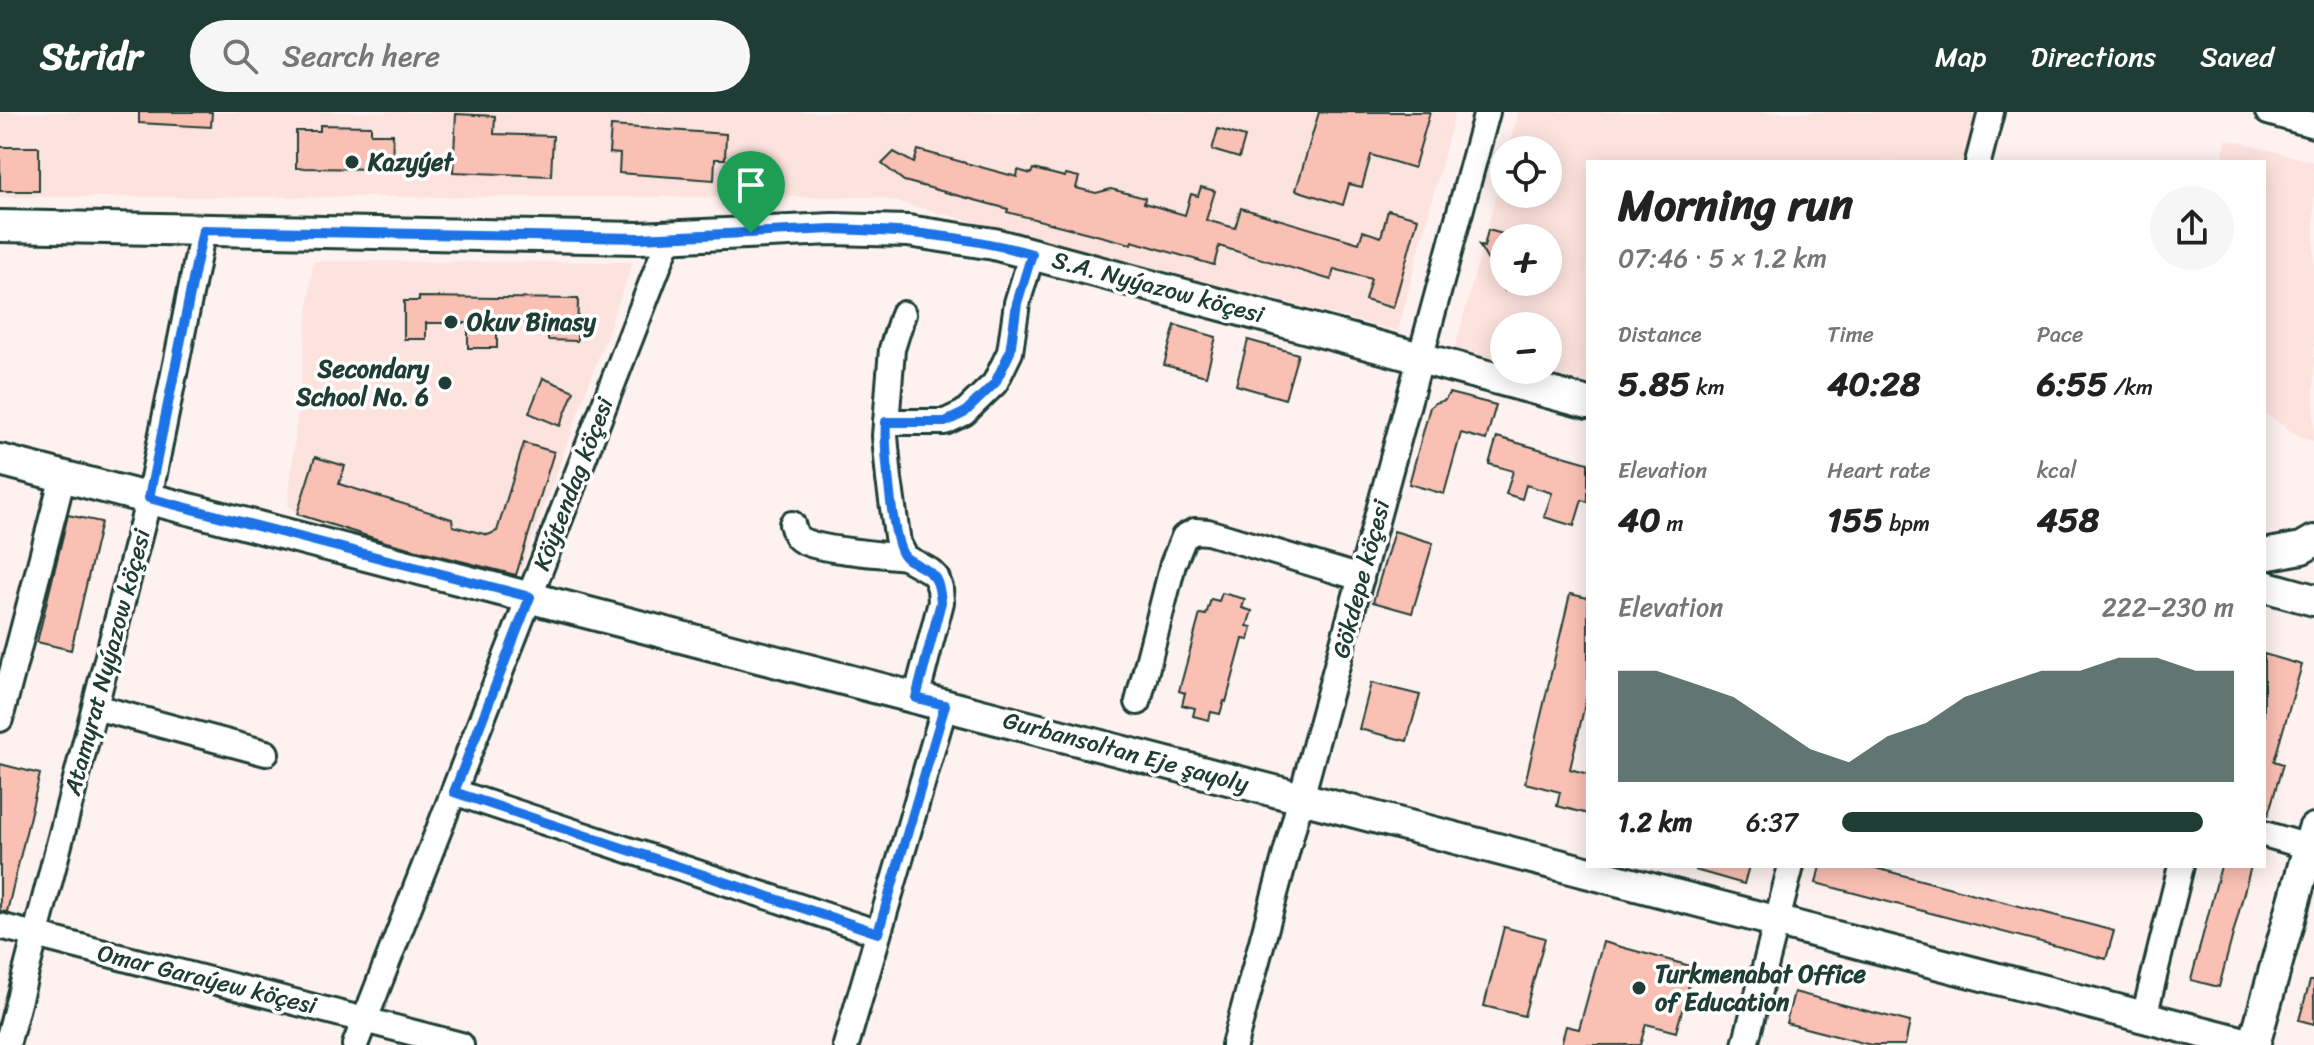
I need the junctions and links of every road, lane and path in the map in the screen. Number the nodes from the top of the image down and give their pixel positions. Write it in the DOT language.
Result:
graph roads {
  1 [pos="1487,112"];
  2 [pos="1991,112"];
  3 [pos="2268,112"];
  4 [pos="2314,125"];
  5 [pos="1979,160"];
  6 [pos="0,226"];
  7 [pos="203,230"];
  8 [pos="670,236"];
  9 [pos="1032,254"];
  10 [pos="903,314"];
  11 [pos="1421,357"];
  12 [pos="1586,402"];
  13 [pos="886,422"];
  14 [pos="0,460"];
  15 [pos="63,476"];
  16 [pos="149,498"];
  17 [pos="792,524"];
  18 [pos="2314,541"];
  19 [pos="2266,555"];
  20 [pos="905,557"];
  21 [pos="1361,578"];
  22 [pos="2266,587"];
  23 [pos="530,597"];
  24 [pos="2314,600"];
  25 [pos="930,702"];
  26 [pos="1138,702"];
  27 [pos="95,707"];
  28 [pos="0,719"];
  29 [pos="266,753"];
  30 [pos="454,792"];
  31 [pos="1301,798"];
  32 [pos="2266,834"];
  33 [pos="2311,838"];
  34 [pos="1790,868"];
  35 [pos="2181,868"];
  36 [pos="1776,921"];
  37 [pos="0,926"];
  38 [pos="878,933"];
  39 [pos="36,935"];
  40 [pos="2144,1017"];
  41 [pos="365,1020"];
  42 [pos="7,1045"];
  43 [pos="355,1045"];
  44 [pos="461,1045"];
  45 [pos="846,1045"];
  46 [pos="1234,1045"];
  47 [pos="1745,1045"];
  48 [pos="2253,1045"];
  1 -- 11 [label="street, Gökdepe köçesi"];
  2 -- 5 [label="street"];
  3 -- 4 [label="street"];
  6 -- 7 [label="main road, S.A. Nyýazow köçesi"];
  7 -- 8 [label="main road, S.A. Nyýazow köçesi"];
  7 -- 16 [label="street, Atamyrat Nyýazow köçesi"];
  8 -- 9 [label="main road, S.A. Nyýazow köçesi"];
  8 -- 23 [label="street, Köýtendag köçesi"];
  9 -- 11 [label="main road, S.A. Nyýazow köçesi"];
  9 -- 13 [label="street"];
  10 -- 13 [label="street"];
  11 -- 12 [label="main road, S.A. Nyýazow köçesi"];
  11 -- 21 [label="street, Gökdepe köçesi"];
  13 -- 20 [label="street"];
  14 -- 15 [label="main road, Gurbansoltan Eje şayoly"];
  15 -- 16 [label="main road, Gurbansoltan Eje şayoly"];
  15 -- 28 [label="street"];
  16 -- 23 [label="main road, Gurbansoltan Eje şayoly"];
  16 -- 27 [label="street, Atamyrat Nyýazow köçesi"];
  17 -- 20 [label="street"];
  18 -- 19 [label="main road"];
  20 -- 25 [label="street"];
  21 -- 26 [label="street"];
  21 -- 31 [label="street, Gökdepe köçesi"];
  22 -- 24 [label="main road"];
  23 -- 25 [label="main road, Gurbansoltan Eje şayoly"];
  23 -- 30 [label="street, Köýtendag köçesi"];
  25 -- 31 [label="main road, Gurbansoltan Eje şayoly"];
  25 -- 38 [label="street"];
  27 -- 29 [label="street"];
  27 -- 39 [label="street, Atamyrat Nyýazow köçesi"];
  30 -- 38 [label="street"];
  30 -- 41 [label="street, Köýtendag köçesi"];
  31 -- 36 [label="main road, Gurbansoltan Eje şayoly"];
  31 -- 46 [label="street, Gökdepe köçesi"];
  32 -- 33 [label="street"];
  33 -- 48 [label="main road"];
  34 -- 36 [label="street"];
  35 -- 40 [label="street"];
  36 -- 40 [label="main road, Gurbansoltan Eje şayoly"];
  36 -- 47 [label="street"];
  37 -- 39 [label="street, Omar Garaýew köçesi"];
  38 -- 45 [label="street"];
  39 -- 41 [label="street, Omar Garaýew köçesi"];
  39 -- 42 [label="street, Atamyrat Nyýazow köçesi"];
  40 -- 48 [label="main road, Gurbansoltan Eje şayoly"];
  41 -- 43 [label="street, Köýtendag köçesi"];
  41 -- 44 [label="street, Omar Garaýew köçesi"];
}
